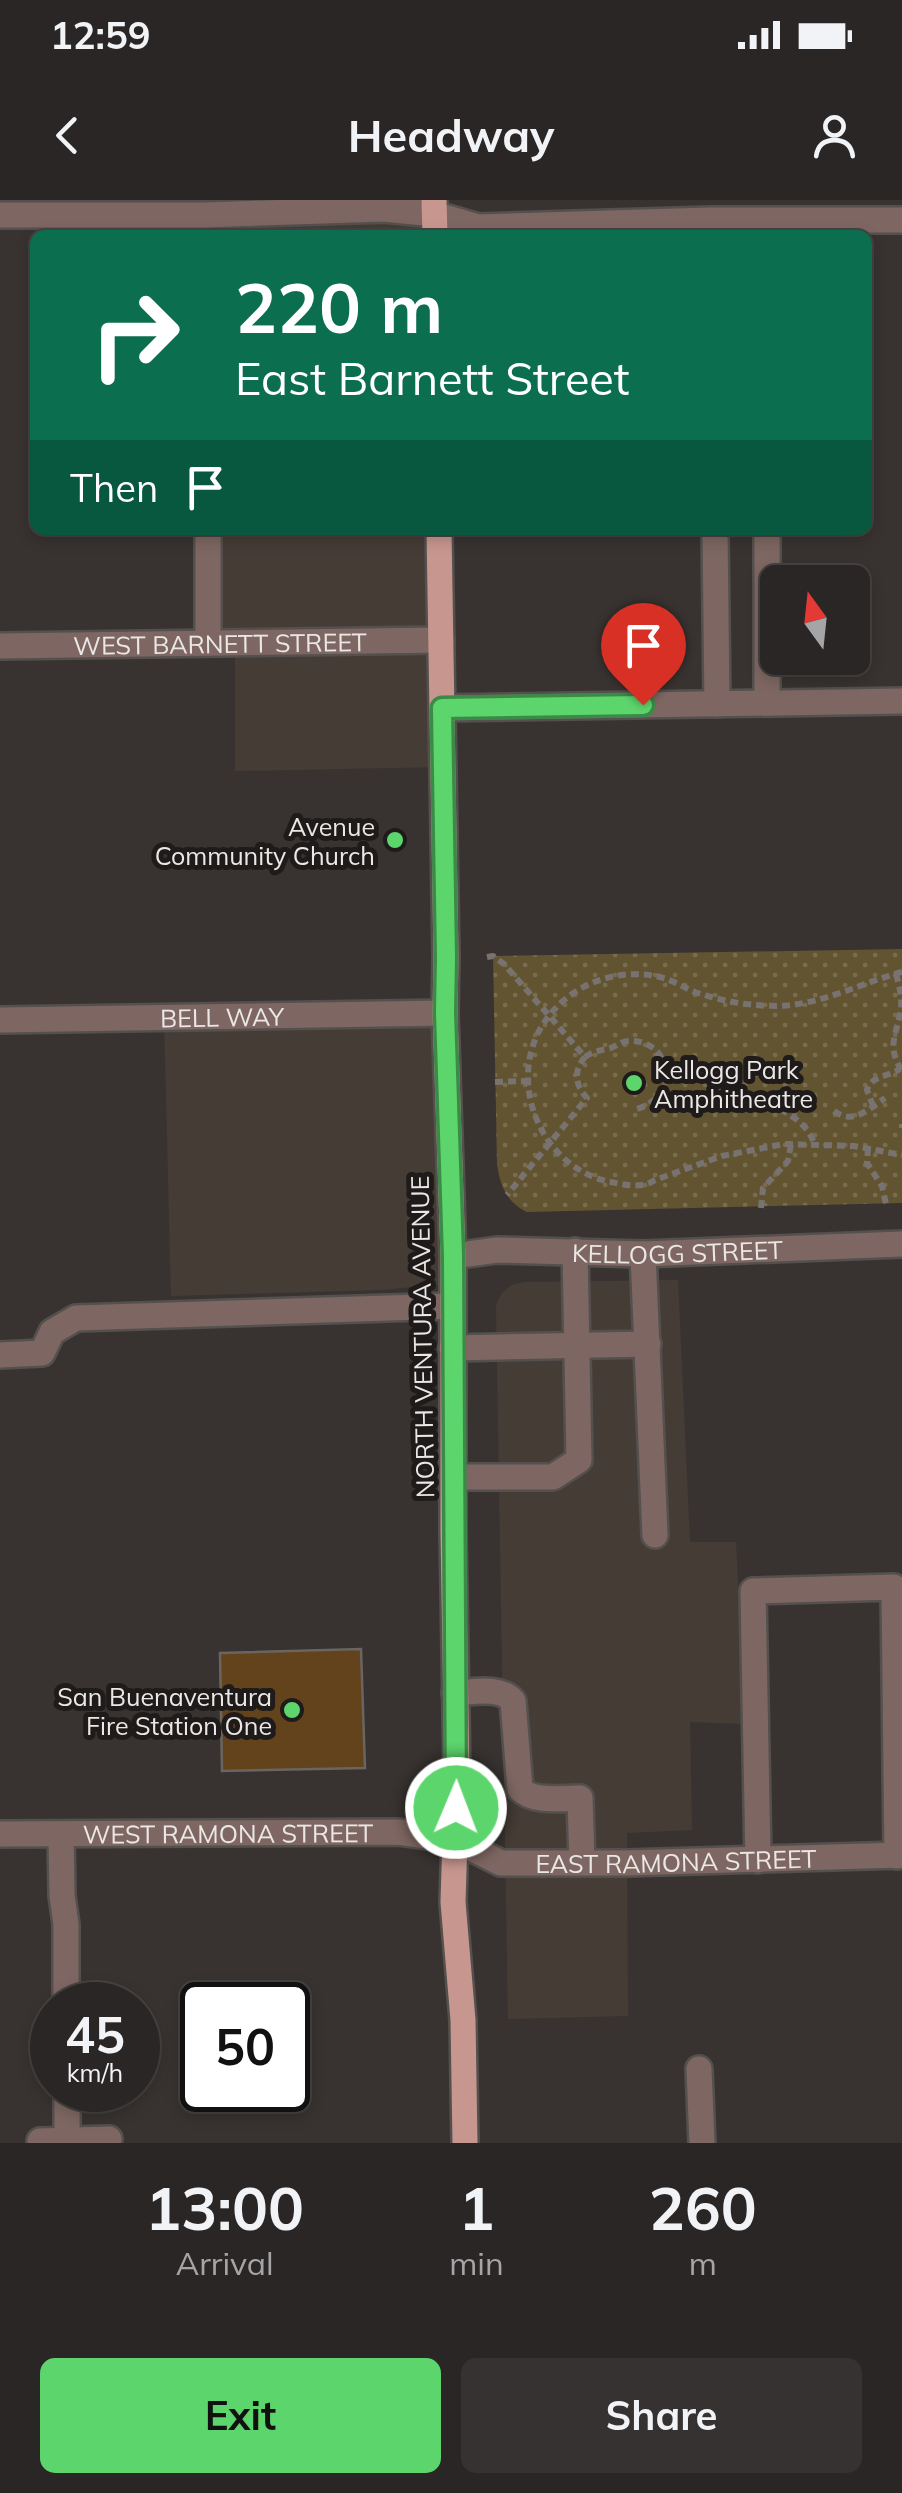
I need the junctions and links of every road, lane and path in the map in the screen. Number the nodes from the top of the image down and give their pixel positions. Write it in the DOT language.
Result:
graph roads {
  1 [pos="0,214"];
  2 [pos="434,216"];
  3 [pos="711,218"];
  4 [pos="902,220"];
  5 [pos="205,225"];
  6 [pos="208,535"];
  7 [pos="439,535"];
  8 [pos="715,535"];
  9 [pos="766,535"];
  10 [pos="441,640"];
  11 [pos="208,643"];
  12 [pos="0,646"];
  13 [pos="902,701"];
  14 [pos="767,703"];
  15 [pos="717,704"];
  16 [pos="442,708"];
  17 [pos="487,957"];
  18 [pos="899,973"];
  19 [pos="445,1012"];
  20 [pos="549,1016"];
  21 [pos="0,1020"];
  22 [pos="585,1057"];
  23 [pos="901,1070"];
  24 [pos="528,1081"];
  25 [pos="495,1082"];
  26 [pos="885,1098"];
  27 [pos="768,1104"];
  28 [pos="874,1106"];
  29 [pos="637,1109"];
  30 [pos="834,1111"];
  31 [pos="549,1142"];
  32 [pos="791,1144"];
  33 [pos="815,1146"];
  34 [pos="868,1148"];
  35 [pos="902,1155"];
  36 [pos="506,1195"];
  37 [pos="886,1204"];
  38 [pos="762,1208"];
  39 [pos="902,1244"];
  40 [pos="575,1251"];
  41 [pos="643,1254"];
  42 [pos="453,1256"];
  43 [pos="452,1306"];
  44 [pos="578,1344"];
  45 [pos="648,1344"];
  46 [pos="452,1348"];
  47 [pos="0,1355"];
  48 [pos="454,1478"];
  49 [pos="655,1535"];
  50 [pos="455,1693"];
  51 [pos="0,1834"];
  52 [pos="60,1834"];
  53 [pos="455,1840"];
  54 [pos="899,1856"];
  55 [pos="758,1860"];
  56 [pos="582,1862"];
  57 [pos="66,1982"];
  58 [pos="699,2069"];
  59 [pos="67,2112"];
  60 [pos="110,2139"];
  61 [pos="40,2141"];
  62 [pos="67,2141"];
  63 [pos="465,2143"];
  64 [pos="702,2143"];
  1 -- 5 [label="street"];
  2 -- 3 [label="street"];
  2 -- 5 [label="street"];
  3 -- 4 [label="street"];
  6 -- 11 [label="street"];
  7 -- 10 [label="main road, NORTH VENTURA AVENUE"];
  8 -- 15 [label="street"];
  9 -- 14 [label="street"];
  10 -- 11 [label="street, WEST BARNETT STREET"];
  10 -- 16 [label="main road, NORTH VENTURA AVENUE"];
  11 -- 12 [label="street, WEST BARNETT STREET"];
  13 -- 14 [label="street"];
  14 -- 15 [label="street"];
  15 -- 16 [label="street"];
  16 -- 19 [label="main road, NORTH VENTURA AVENUE"];
  17 -- 20 [label="path"];
  18 -- 20 [label="path"];
  18 -- 23 [label="path"];
  19 -- 21 [label="street, BELL WAY"];
  19 -- 42 [label="main road, NORTH VENTURA AVENUE"];
  20 -- 22 [label="path"];
  20 -- 24 [label="path"];
  22 -- 29 [label="path"];
  22 -- 31 [label="path"];
  23 -- 28 [label="path"];
  24 -- 25 [label="path"];
  24 -- 31 [label="path"];
  26 -- 28 [label="path"];
  27 -- 33 [label="path"];
  28 -- 30 [label="path"];
  31 -- 32 [label="path"];
  31 -- 36 [label="path"];
  32 -- 33 [label="path"];
  32 -- 38 [label="path"];
  33 -- 34 [label="path"];
  34 -- 35 [label="path"];
  34 -- 37 [label="path"];
  39 -- 41 [label="street, KELLOGG STREET"];
  40 -- 41 [label="street, KELLOGG STREET"];
  40 -- 42 [label="street, KELLOGG STREET"];
  40 -- 44 [label="street"];
  41 -- 45 [label="street"];
  42 -- 43 [label="main road, NORTH VENTURA AVENUE"];
  43 -- 46 [label="main road, NORTH VENTURA AVENUE"];
  43 -- 47 [label="street"];
  44 -- 45 [label="street"];
  44 -- 46 [label="street"];
  44 -- 48 [label="street"];
  45 -- 49 [label="street"];
  46 -- 48 [label="main road, NORTH VENTURA AVENUE"];
  48 -- 50 [label="main road, NORTH VENTURA AVENUE"];
  50 -- 53 [label="main road, NORTH VENTURA AVENUE"];
  50 -- 56 [label="street"];
  51 -- 52 [label="street, WEST RAMONA STREET"];
  52 -- 53 [label="street, WEST RAMONA STREET"];
  52 -- 57 [label="street"];
  53 -- 56 [label="street, EAST RAMONA STREET"];
  53 -- 63 [label="main road, NORTH VENTURA AVENUE"];
  54 -- 55 [label="street, EAST RAMONA STREET"];
  54 -- 55 [label="street"];
  55 -- 56 [label="street, EAST RAMONA STREET"];
  58 -- 64 [label="street"];
  59 -- 62 [label="street"];
  60 -- 62 [label="street"];
  61 -- 62 [label="street"];
}
